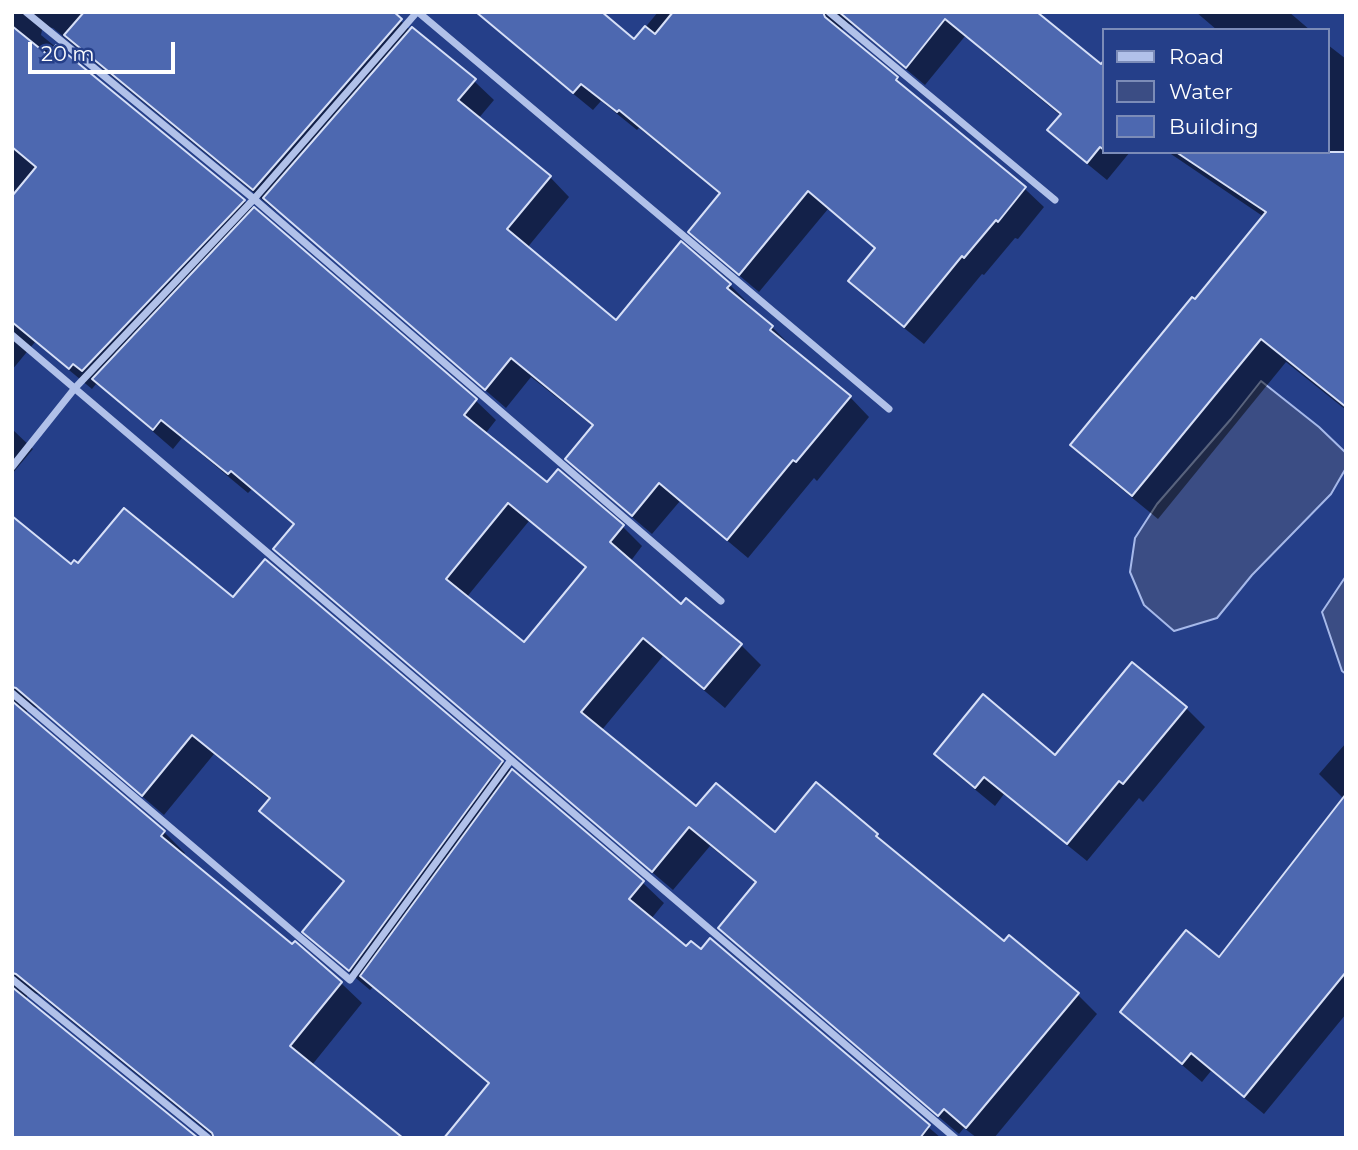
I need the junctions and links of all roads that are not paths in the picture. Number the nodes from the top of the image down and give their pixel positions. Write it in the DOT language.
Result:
graph roads {
  1 [pos="26,12"];
  2 [pos="418,12"];
  3 [pos="829,12"];
  4 [pos="254,200"];
  5 [pos="1055,200"];
  6 [pos="12,335"];
  7 [pos="75,388"];
  8 [pos="889,409"];
  9 [pos="12,467"];
  10 [pos="721,601"];
  11 [pos="12,693"];
  12 [pos="511,760"];
  13 [pos="12,979"];
  14 [pos="208,1138"];
  15 [pos="955,1138"];
  1 -- 4 [label="street"];
  2 -- 4 [label="street"];
  2 -- 8 [label="street"];
  3 -- 5 [label="street"];
  4 -- 7 [label="street"];
  4 -- 10 [label="street"];
  6 -- 7 [label="street"];
  7 -- 9 [label="street"];
  7 -- 12 [label="street"];
  11 -- 12 [label="street"];
  12 -- 15 [label="street"];
  13 -- 14 [label="street"];
}
